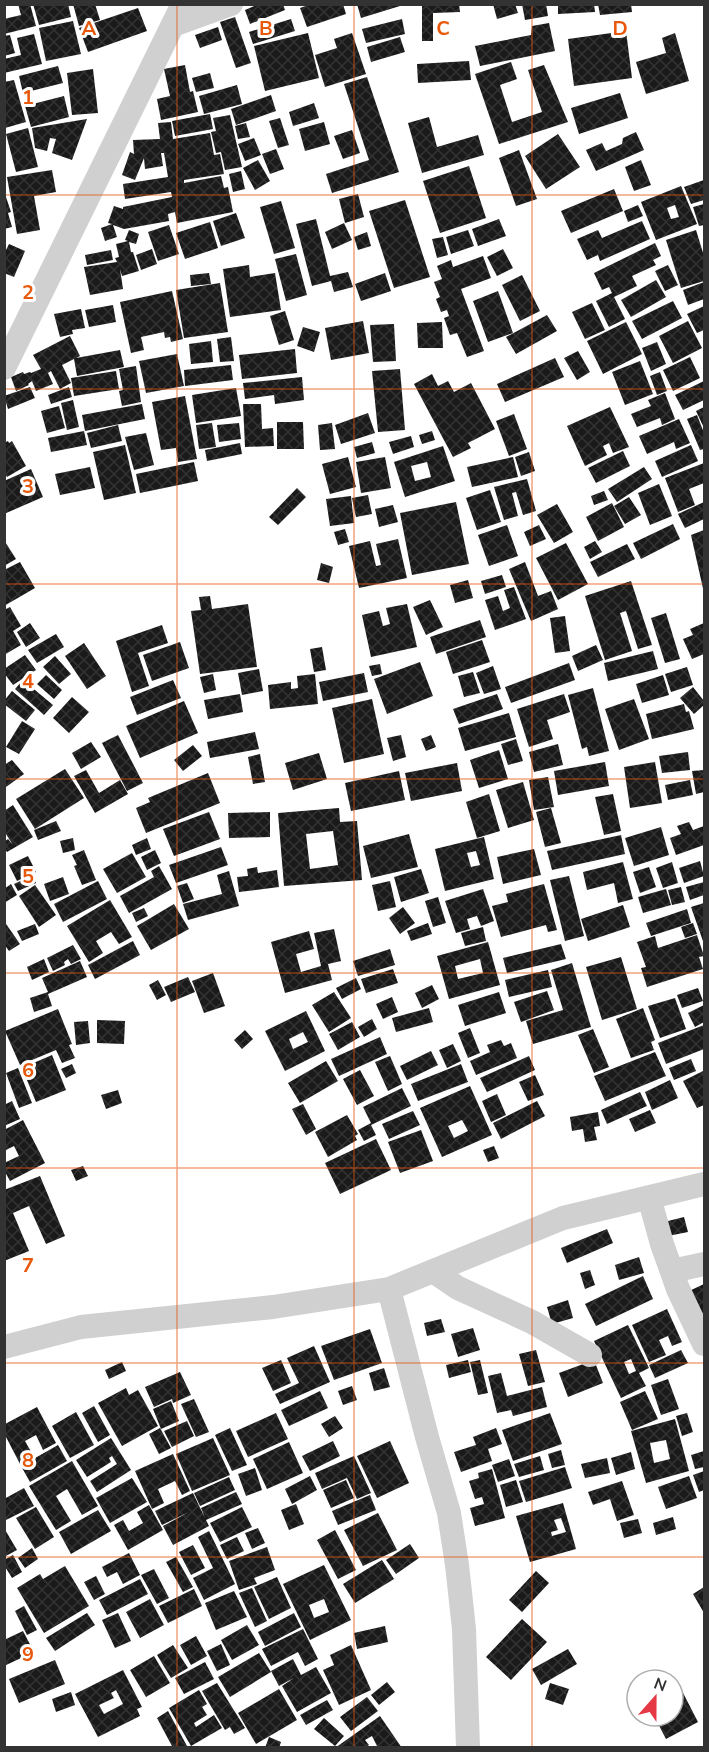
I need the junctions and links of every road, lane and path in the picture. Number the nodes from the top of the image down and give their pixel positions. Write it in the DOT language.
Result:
graph roads {
  1 [pos="231,4"];
  2 [pos="178,15"];
  3 [pos="4,368"];
  4 [pos="705,1184"];
  5 [pos="649,1197"];
  6 [pos="705,1264"];
  7 [pos="433,1271"];
  8 [pos="672,1271"];
  9 [pos="389,1289"];
  10 [pos="705,1344"];
  11 [pos="4,1347"];
  12 [pos="590,1355"];
  13 [pos="468,1748"];
  1 -- 2 [label="street"];
  2 -- 3 [label="street"];
  4 -- 5 [label="street"];
  5 -- 7 [label="street"];
  5 -- 8 [label="street"];
  6 -- 8 [label="street"];
  7 -- 9 [label="street"];
  7 -- 12 [label="street"];
  8 -- 10 [label="street"];
  9 -- 11 [label="street"];
  9 -- 13 [label="street"];
}
